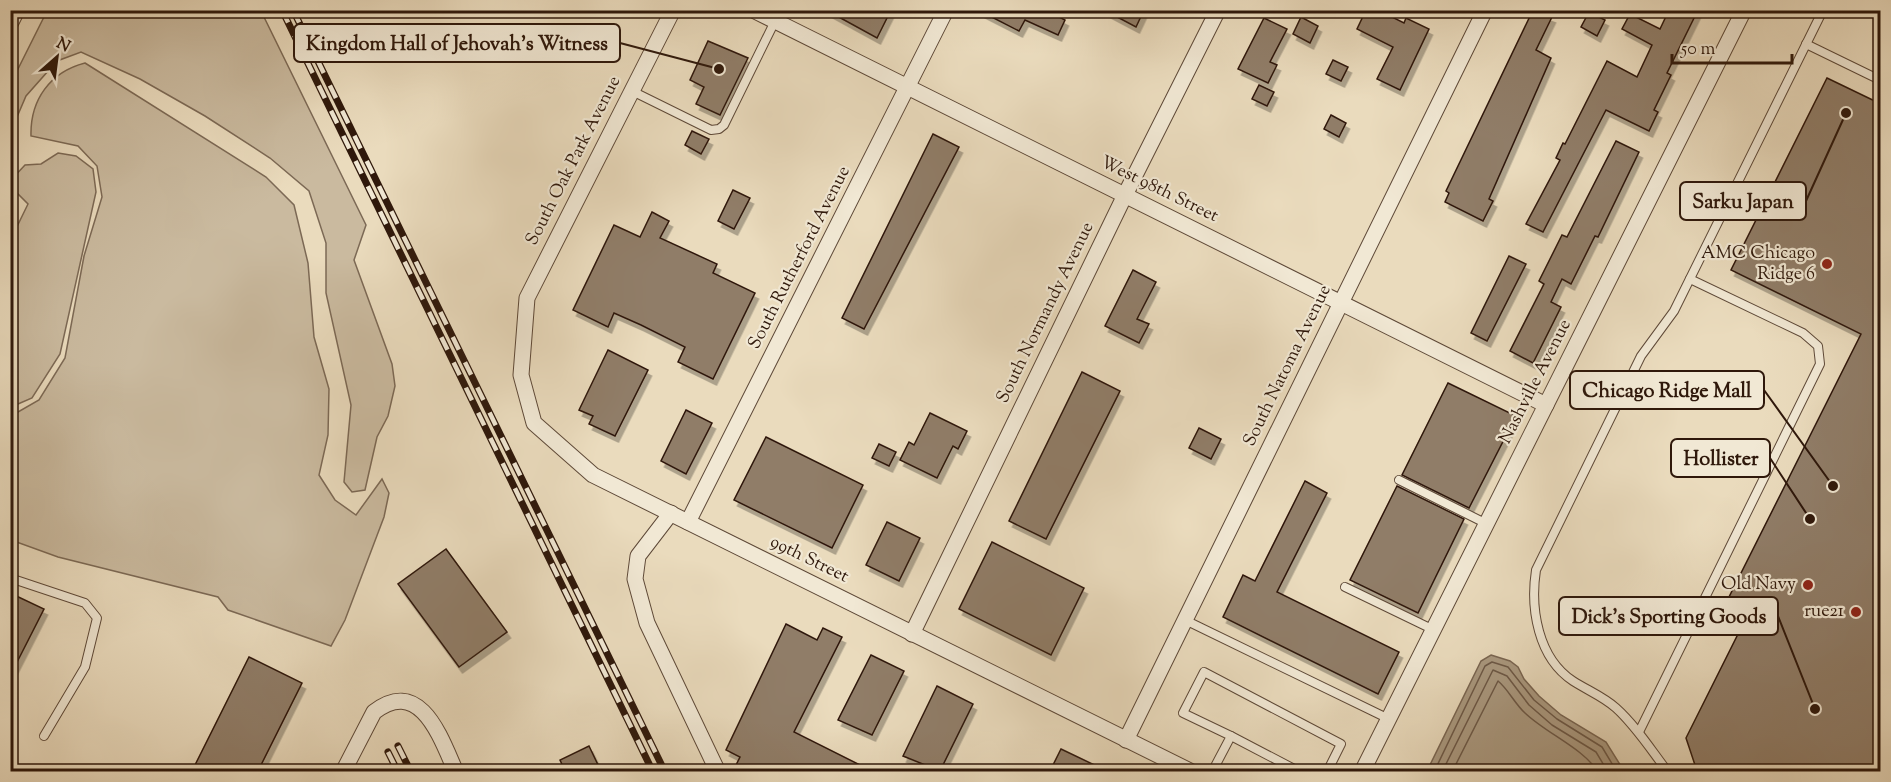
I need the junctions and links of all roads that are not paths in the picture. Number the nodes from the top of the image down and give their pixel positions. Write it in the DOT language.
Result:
graph roads {
  1 [pos="21,10"];
  2 [pos="673,10"];
  3 [pos="753,10"];
  4 [pos="946,10"];
  5 [pos="1218,10"];
  6 [pos="1485,10"];
  7 [pos="1744,10"];
  8 [pos="1823,10"];
  9 [pos="775,21"];
  10 [pos="10,32"];
  11 [pos="1806,44"];
  12 [pos="1881,80"];
  13 [pos="908,87"];
  14 [pos="632,91"];
  15 [pos="1125,195"];
  16 [pos="1690,279"];
  17 [pos="527,298"];
  18 [pos="1342,302"];
  19 [pos="1546,405"];
  20 [pos="1399,480"];
  21 [pos="671,513"];
  22 [pos="688,522"];
  23 [pos="1487,524"];
  24 [pos="10,578"];
  25 [pos="1345,587"];
  26 [pos="1185,620"];
  27 [pos="1434,630"];
  28 [pos="912,633"];
  29 [pos="1389,719"];
  30 [pos="1640,732"];
  31 [pos="44,736"];
  32 [pos="1231,736"];
  33 [pos="1126,740"];
  34 [pos="343,771"];
  35 [pos="456,771"];
  36 [pos="718,771"];
  37 [pos="1192,771"];
  38 [pos="1212,771"];
  39 [pos="1300,771"];
  40 [pos="1327,771"];
  41 [pos="1362,771"];
  42 [pos="1668,771"];
  1 -- 10 [label="lane"];
  2 -- 14 [label="street, South Oak Park Avenue"];
  3 -- 9 [label="street, West 98th Street"];
  4 -- 13 [label="street, South Rutherford Avenue"];
  5 -- 15 [label="street, South Normandy Avenue"];
  6 -- 18 [label="street, South Natoma Avenue"];
  7 -- 19 [label="street, Nashville Avenue"];
  8 -- 11 [label="lane"];
  9 -- 13 [label="street, West 98th Street"];
  9 -- 14 [label="lane"];
  11 -- 12 [label="lane"];
  11 -- 16 [label="lane"];
  13 -- 15 [label="street, West 98th Street"];
  13 -- 22 [label="street, South Rutherford Avenue"];
  14 -- 17 [label="street, South Oak Park Avenue"];
  15 -- 18 [label="street, West 98th Street"];
  15 -- 28 [label="street, South Normandy Avenue"];
  16 -- 30 [label="lane"];
  16 -- 30 [label="lane"];
  17 -- 21 [label="street, 99th Street"];
  18 -- 19 [label="street, West 98th Street"];
  18 -- 26 [label="street, South Natoma Avenue"];
  19 -- 23 [label="street, Nashville Avenue"];
  20 -- 23 [label="lane"];
  21 -- 22 [label="street, 99th Street"];
  21 -- 36 [label="street"];
  22 -- 28 [label="street, 99th Street"];
  23 -- 27 [label="street, Nashville Avenue"];
  24 -- 31 [label="lane"];
  25 -- 27 [label="lane"];
  26 -- 29 [label="lane"];
  26 -- 33 [label="street, South Natoma Avenue"];
  27 -- 29 [label="street, Nashville Avenue"];
  28 -- 33 [label="street, 99th Street"];
  29 -- 41 [label="street, Nashville Avenue"];
  30 -- 42 [label="lane"];
  32 -- 38 [label="lane"];
  32 -- 39 [label="lane"];
  32 -- 40 [label="lane"];
  33 -- 37 [label="street, 99th Street"];
  34 -- 35 [label="street"];
}
